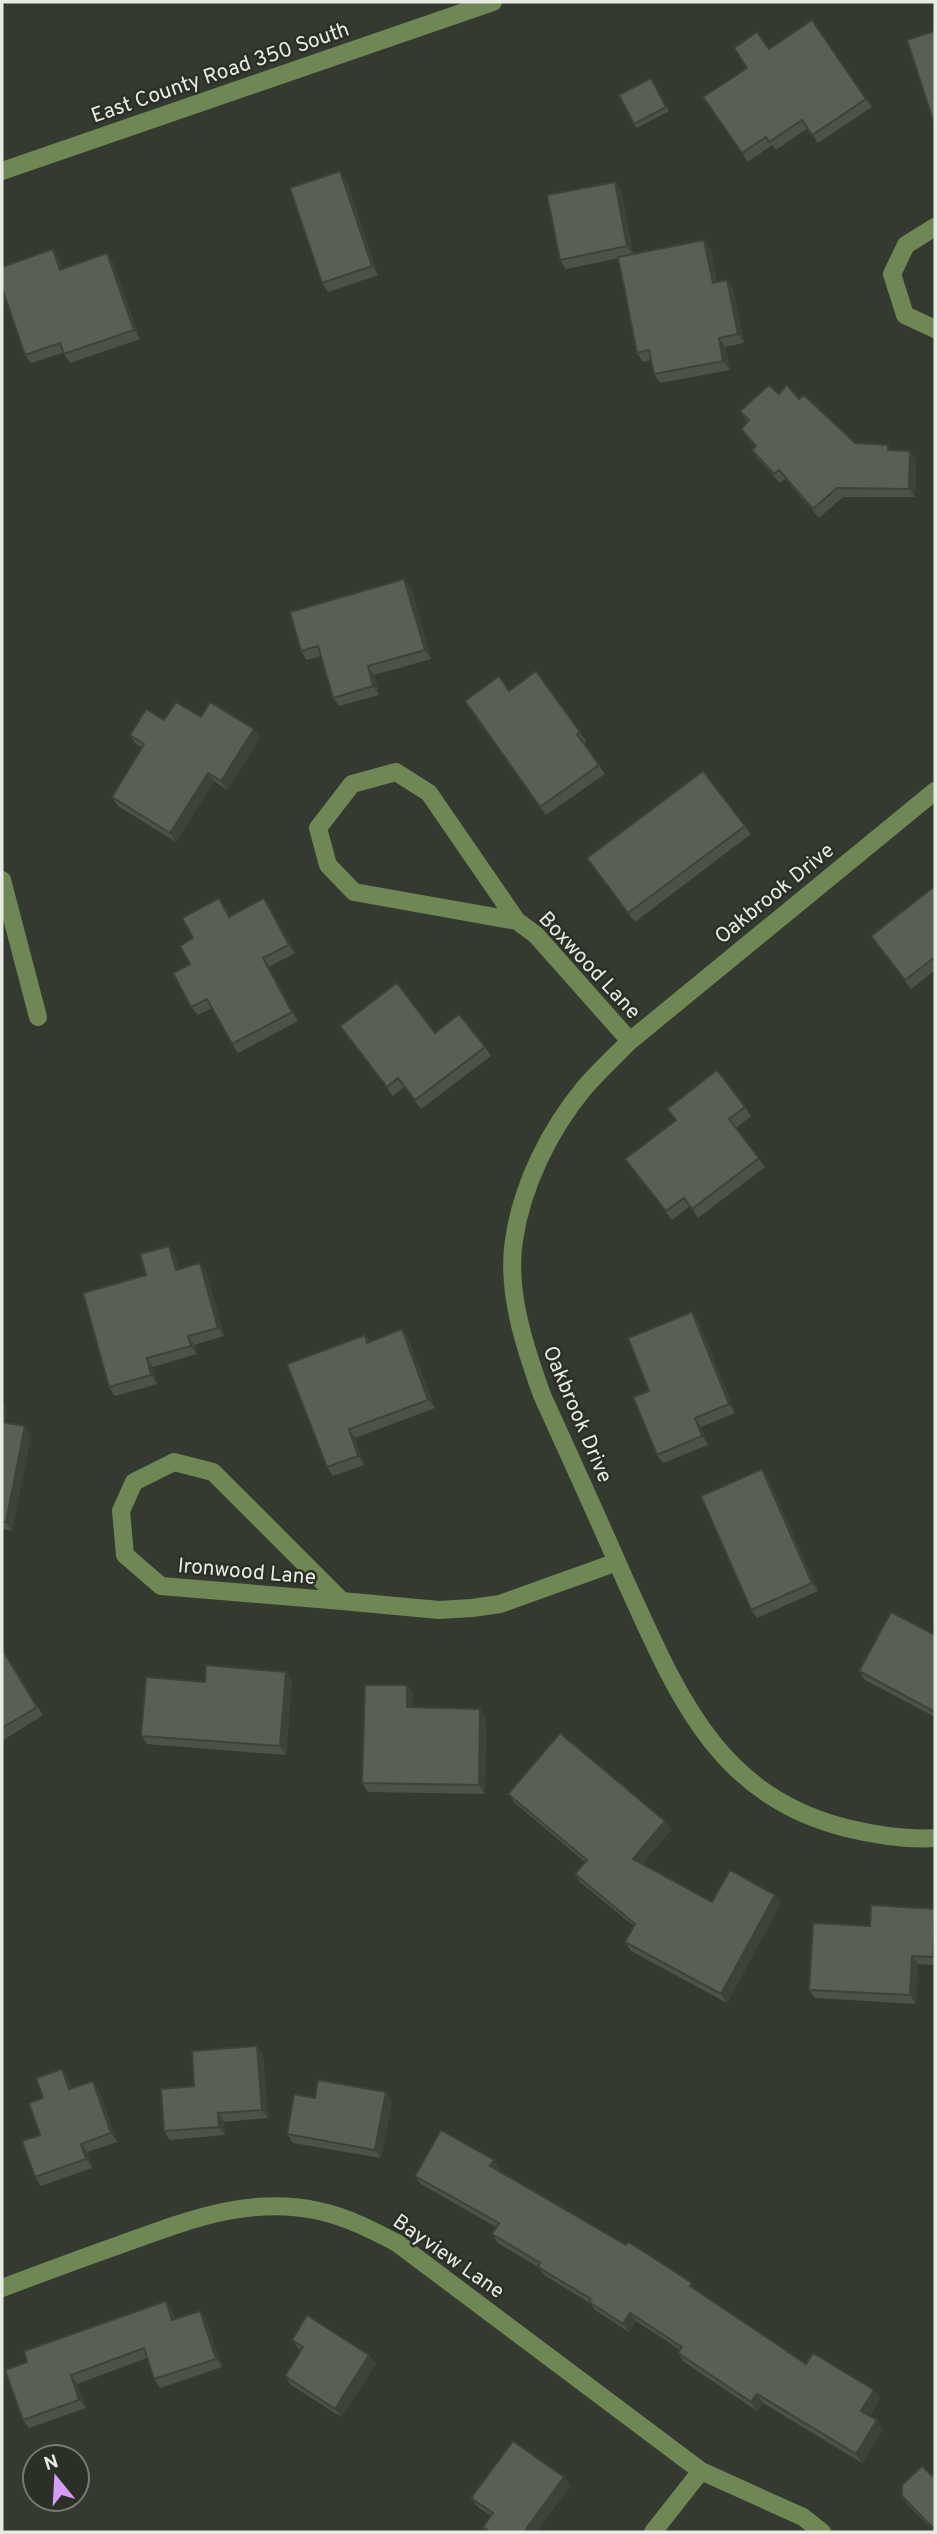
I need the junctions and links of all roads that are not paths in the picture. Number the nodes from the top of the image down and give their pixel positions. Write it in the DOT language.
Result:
graph roads {
  1 [pos="493,2"];
  2 [pos="2,171"];
  3 [pos="935,227"];
  4 [pos="935,329"];
  5 [pos="935,791"];
  6 [pos="2,880"];
  7 [pos="517,921"];
  8 [pos="38,1017"];
  9 [pos="630,1041"];
  10 [pos="617,1562"];
  11 [pos="342,1601"];
  12 [pos="935,1838"];
  13 [pos="2,2288"];
  14 [pos="701,2471"];
  15 [pos="653,2532"];
  16 [pos="822,2532"];
  1 -- 2 [label="street, East County Road 350 South"];
  3 -- 4 [label="street"];
  5 -- 9 [label="street, Oakbrook Drive"];
  6 -- 8 [label="street"];
  7 -- 7 [label="street, Boxwood Lane"];
  7 -- 9 [label="street, Boxwood Lane"];
  9 -- 10 [label="street, Oakbrook Drive"];
  10 -- 11 [label="street, Ironwood Lane"];
  10 -- 12 [label="street, Oakbrook Drive"];
  11 -- 11 [label="street, Ironwood Lane"];
  13 -- 14 [label="street, Bayview Lane"];
  14 -- 15 [label="street"];
  14 -- 16 [label="street, Bayview Lane"];
}
